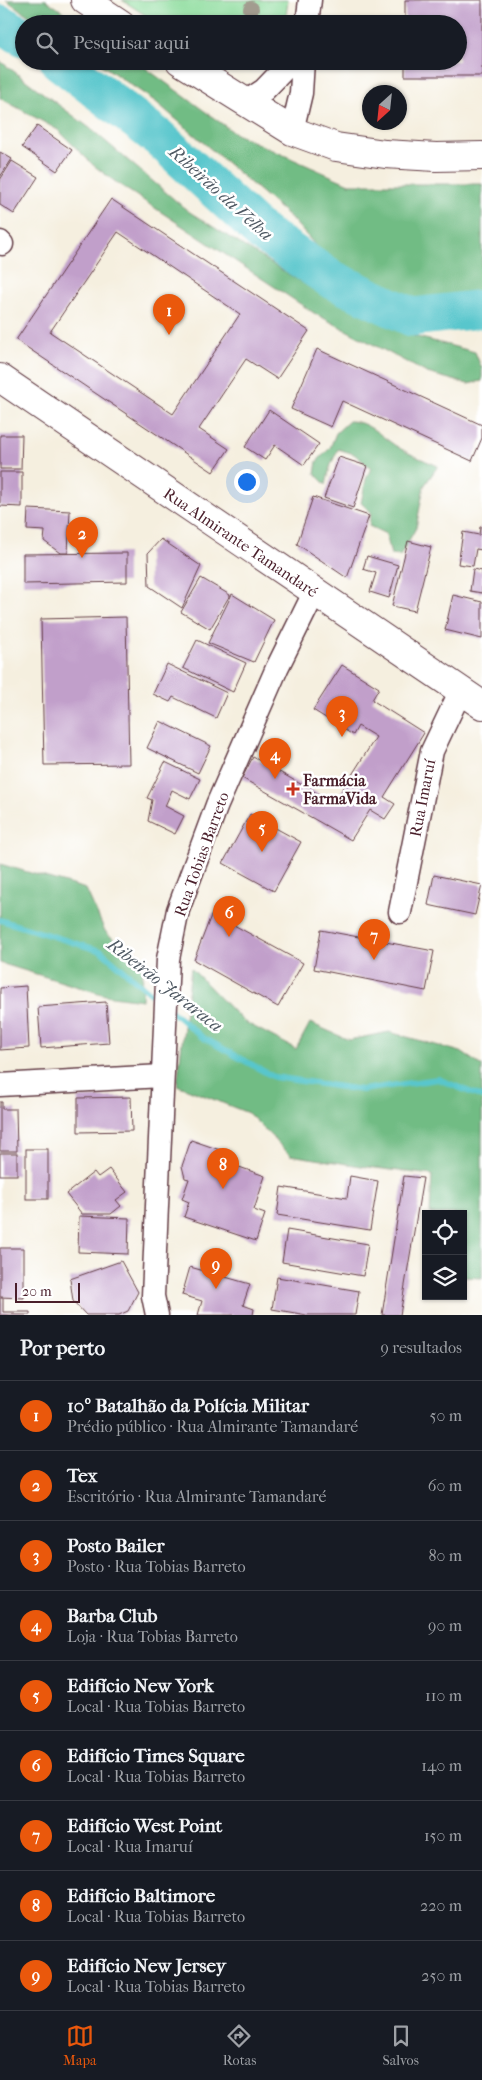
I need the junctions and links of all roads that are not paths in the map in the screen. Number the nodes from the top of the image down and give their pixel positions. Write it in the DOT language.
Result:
graph roads {
  1 [pos="86,0"];
  2 [pos="310,0"];
  3 [pos="108,15"];
  4 [pos="308,15"];
  5 [pos="194,70"];
  6 [pos="283,70"];
  7 [pos="302,70"];
  8 [pos="246,102"];
  9 [pos="292,131"];
  10 [pos="482,156"];
  11 [pos="0,378"];
  12 [pos="315,591"];
  13 [pos="471,698"];
  14 [pos="400,912"];
  15 [pos="162,1076"];
  16 [pos="0,1084"];
  17 [pos="157,1315"];
  1 -- 3 [label="main road"];
  2 -- 4 [label="street"];
  5 -- 8 [label="main road"];
  6 -- 8 [label="street"];
  7 -- 9 [label="street"];
  8 -- 9 [label="main road"];
  9 -- 10 [label="main road"];
  11 -- 12 [label="main road, Rua Almirante Tamandaré"];
  12 -- 13 [label="main road, Rua Almirante Tamandaré"];
  12 -- 15 [label="street, Rua Tobias Barreto"];
  13 -- 14 [label="street, Rua Imaruí"];
  15 -- 16 [label="street"];
  15 -- 17 [label="street, Rua Tobias Barreto"];
}
